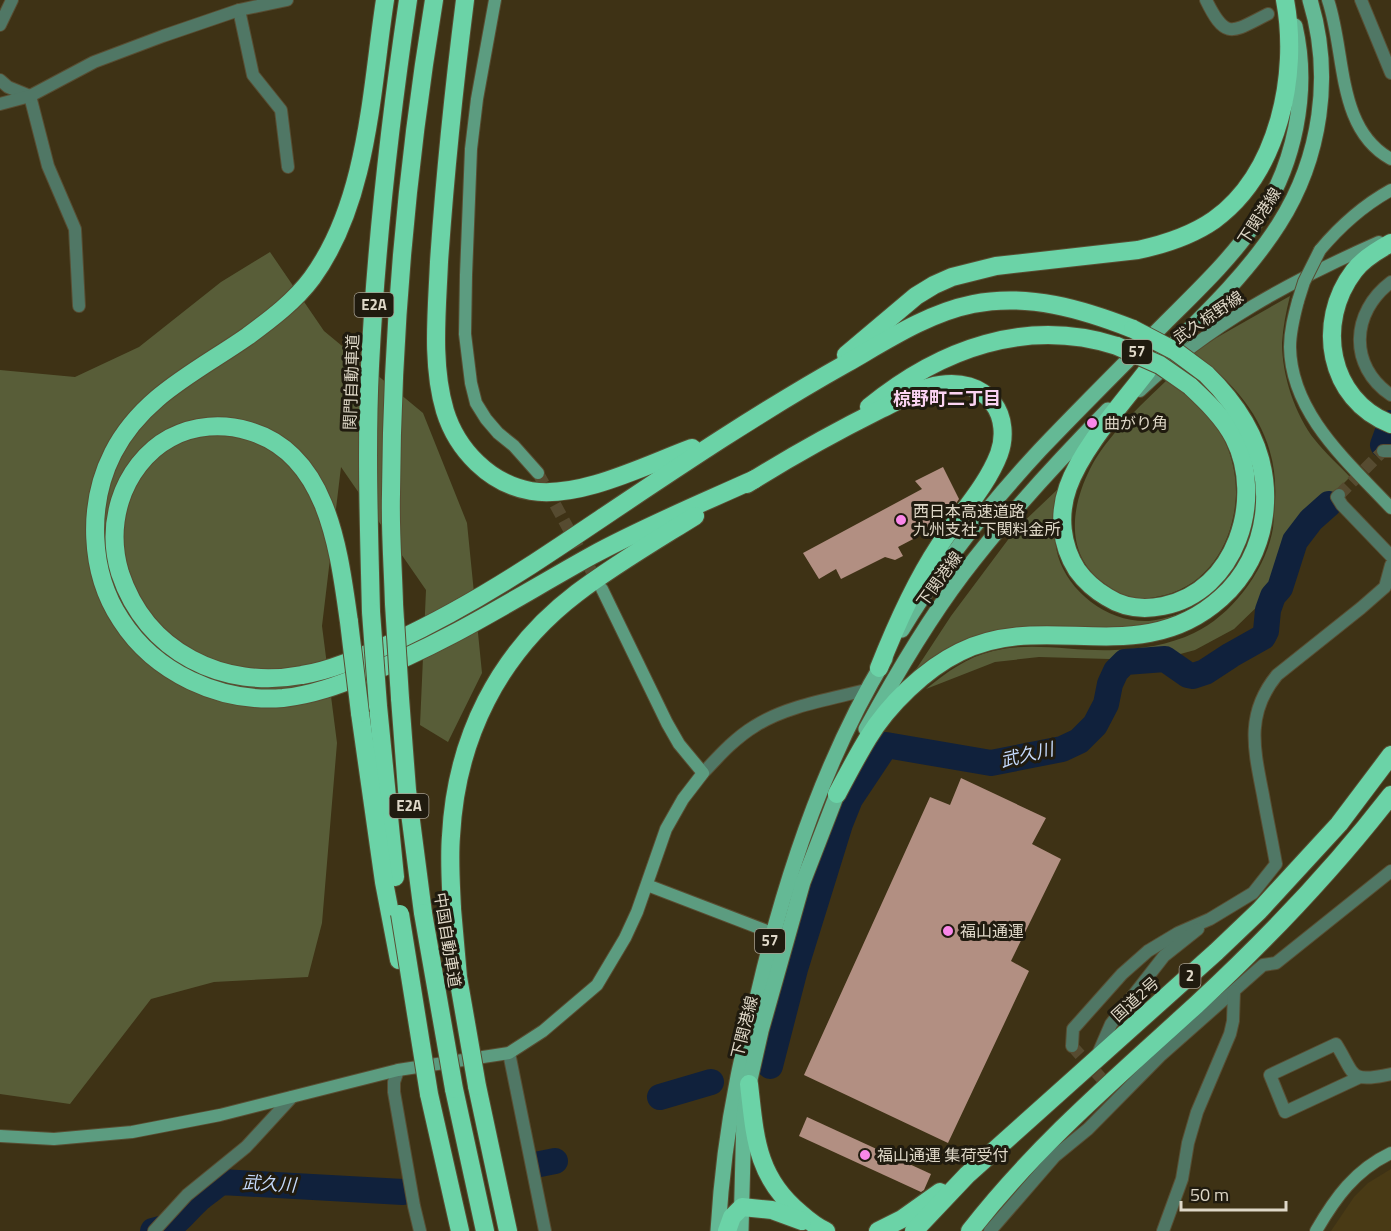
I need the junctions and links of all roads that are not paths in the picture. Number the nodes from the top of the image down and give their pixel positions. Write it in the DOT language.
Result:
graph roads {
  1 [pos="12,0"];
  2 [pos="287,0"];
  3 [pos="385,0"];
  4 [pos="408,0"];
  5 [pos="434,0"];
  6 [pos="465,0"];
  7 [pos="495,0"];
  8 [pos="1206,0"];
  9 [pos="1286,0"];
  10 [pos="1311,0"];
  11 [pos="1328,0"];
  12 [pos="1361,0"];
  13 [pos="240,10"];
  14 [pos="1268,14"];
  15 [pos="0,25"];
  16 [pos="1391,73"];
  17 [pos="0,80"];
  18 [pos="30,96"];
  19 [pos="0,104"];
  20 [pos="1391,159"];
  21 [pos="288,167"];
  22 [pos="1391,190"];
  23 [pos="1391,237"];
  24 [pos="1391,243"];
  25 [pos="1391,282"];
  26 [pos="79,306"];
  27 [pos="1147,371"];
  28 [pos="817,380"];
  29 [pos="1391,394"];
  30 [pos="1110,420"];
  31 [pos="1387,423"];
  32 [pos="844,428"];
  33 [pos="722,437"];
  34 [pos="1053,466"];
  35 [pos="538,473"];
  36 [pos="755,479"];
  37 [pos="1339,495"];
  38 [pos="1391,508"];
  39 [pos="1391,556"];
  40 [pos="1391,565"];
  41 [pos="602,590"];
  42 [pos="879,668"];
  43 [pos="866,690"];
  44 [pos="1391,755"];
  45 [pos="702,772"];
  46 [pos="837,794"];
  47 [pos="1391,795"];
  48 [pos="1391,871"];
  49 [pos="647,885"];
  50 [pos="1210,919"];
  51 [pos="772,932"];
  52 [pos="787,938"];
  53 [pos="1234,991"];
  54 [pos="1072,1046"];
  55 [pos="509,1053"];
  56 [pos="422,1061"];
  57 [pos="1095,1061"];
  58 [pos="398,1070"];
  59 [pos="1391,1074"];
  60 [pos="1358,1078"];
  61 [pos="749,1084"];
  62 [pos="292,1097"];
  63 [pos="0,1136"];
  64 [pos="1391,1153"];
  65 [pos="967,1175"];
  66 [pos="742,1207"];
  67 [pos="822,1229"];
  68 [pos="154,1231"];
  69 [pos="420,1231"];
  70 [pos="460,1231"];
  71 [pos="485,1231"];
  72 [pos="508,1231"];
  73 [pos="545,1231"];
  74 [pos="718,1231"];
  75 [pos="727,1231"];
  76 [pos="741,1231"];
  77 [pos="878,1231"];
  78 [pos="914,1231"];
  79 [pos="970,1231"];
  80 [pos="990,1231"];
  81 [pos="1163,1231"];
  82 [pos="1316,1231"];
  1 -- 15 [label="street"];
  2 -- 13 [label="street"];
  3 -- 36 [label="highway"];
  4 -- 56 [label="highway, 関門自動車道 / E2A, bridge"];
  5 -- 71 [label="highway, 中国自動車道 / E2A, bridge"];
  6 -- 33 [label="highway"];
  7 -- 35 [label="street"];
  8 -- 14 [label="street"];
  9 -- 28 [label="highway"];
  9 -- 42 [label="main road, 下関港線 / 57"];
  10 -- 27 [label="main road, 下関港線 / 57"];
  11 -- 20 [label="street"];
  12 -- 16 [label="street"];
  13 -- 18 [label="street"];
  13 -- 21 [label="street"];
  17 -- 18 [label="street"];
  18 -- 19 [label="street"];
  18 -- 26 [label="street"];
  22 -- 38 [label="street, bridge"];
  23 -- 30 [label="street, 武久椋野線"];
  24 -- 31 [label="highway"];
  25 -- 29 [label="street"];
  27 -- 30 [label="highway"];
  27 -- 34 [label="main road, 下関港線 / 57"];
  28 -- 33 [label="highway"];
  28 -- 46 [label="highway, bridge"];
  30 -- 32 [label="highway, bridge"];
  30 -- 34 [label="street, 武久椋野線"];
  32 -- 36 [label="highway"];
  32 -- 42 [label="highway"];
  33 -- 56 [label="highway, bridge"];
  34 -- 46 [label="main road, 下関港線 / 57"];
  36 -- 72 [label="highway, bridge"];
  37 -- 39 [label="street"];
  40 -- 50 [label="street"];
  41 -- 45 [label="street"];
  42 -- 43 [label="main road, 下関港線 / 57"];
  43 -- 45 [label="street"];
  43 -- 51 [label="main road, 下関港線 / 57"];
  44 -- 57 [label="highway, 国道2号 / 2"];
  45 -- 49 [label="street"];
  46 -- 52 [label="main road, 下関港線 / 57"];
  47 -- 79 [label="highway, 2"];
  48 -- 53 [label="street"];
  49 -- 51 [label="street"];
  49 -- 55 [label="street"];
  50 -- 54 [label="street"];
  50 -- 57 [label="street"];
  51 -- 52 [label="street"];
  51 -- 74 [label="main road, 下関港線 / 57"];
  52 -- 61 [label="main road, 下関港線 / 57"];
  53 -- 80 [label="street"];
  53 -- 81 [label="street"];
  55 -- 58 [label="street"];
  55 -- 73 [label="street"];
  56 -- 70 [label="highway, E2A, bridge"];
  57 -- 65 [label="highway, 国道2号 / 2"];
  58 -- 62 [label="street"];
  58 -- 69 [label="street"];
  59 -- 60 [label="street"];
  60 -- 60 [label="street"];
  61 -- 66 [label="main road, 下関港線 / 57"];
  61 -- 67 [label="highway"];
  62 -- 63 [label="street"];
  62 -- 68 [label="street"];
  64 -- 82 [label="street"];
  65 -- 77 [label="highway"];
  65 -- 78 [label="highway, 国道2号 / 2"];
  66 -- 67 [label="highway"];
  66 -- 75 [label="highway"];
  66 -- 76 [label="main road, 下関港線 / 57"];
}
